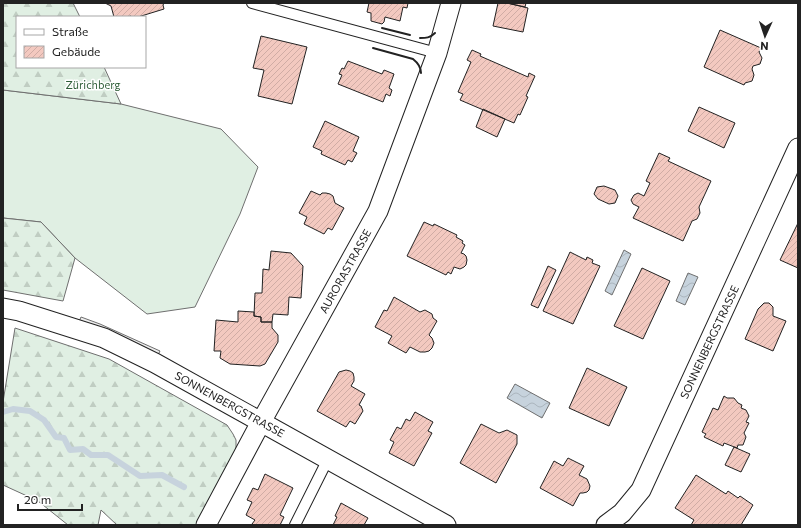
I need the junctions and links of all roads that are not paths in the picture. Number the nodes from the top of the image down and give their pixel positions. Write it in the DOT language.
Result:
graph roads {
  1 [pos="252,3"];
  2 [pos="451,3"];
  3 [pos="437,53"];
  4 [pos="798,148"];
  5 [pos="3,308"];
  6 [pos="261,422"];
  7 [pos="328,459"];
  8 [pos="206,525"];
  9 [pos="295,525"];
  10 [pos="446,525"];
  11 [pos="606,525"];
  1 -- 3 [label="lane"];
  2 -- 3 [label="street, AURORASTRASSE"];
  3 -- 6 [label="street, AURORASTRASSE"];
  4 -- 11 [label="street, SONNENBERGSTRASSE"];
  5 -- 6 [label="street, SONNENBERGSTRASSE"];
  6 -- 7 [label="street, SONNENBERGSTRASSE"];
  6 -- 8 [label="street, AURORASTRASSE"];
  7 -- 9 [label="lane"];
  7 -- 10 [label="street, SONNENBERGSTRASSE"];
}
